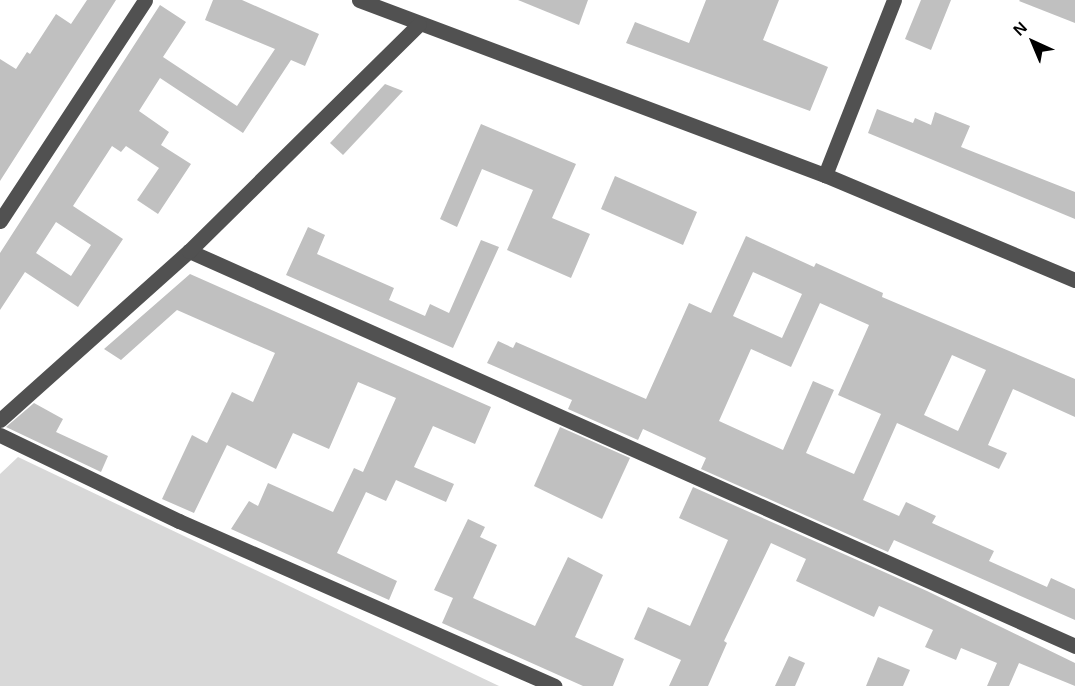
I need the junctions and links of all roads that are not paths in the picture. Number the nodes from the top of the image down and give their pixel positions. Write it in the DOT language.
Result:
graph roads {
  1 [pos="145,0"];
  2 [pos="359,0"];
  3 [pos="894,0"];
  4 [pos="419,24"];
  5 [pos="825,175"];
  6 [pos="0,221"];
  7 [pos="189,250"];
  8 [pos="1075,280"];
  9 [pos="0,420"];
  10 [pos="0,435"];
  11 [pos="1075,646"];
  12 [pos="554,686"];
  1 -- 6 [label="street"];
  2 -- 4 [label="street"];
  3 -- 5 [label="street"];
  4 -- 5 [label="street"];
  4 -- 7 [label="street"];
  5 -- 8 [label="street"];
  7 -- 9 [label="street"];
  7 -- 11 [label="street"];
  10 -- 12 [label="street"];
}
